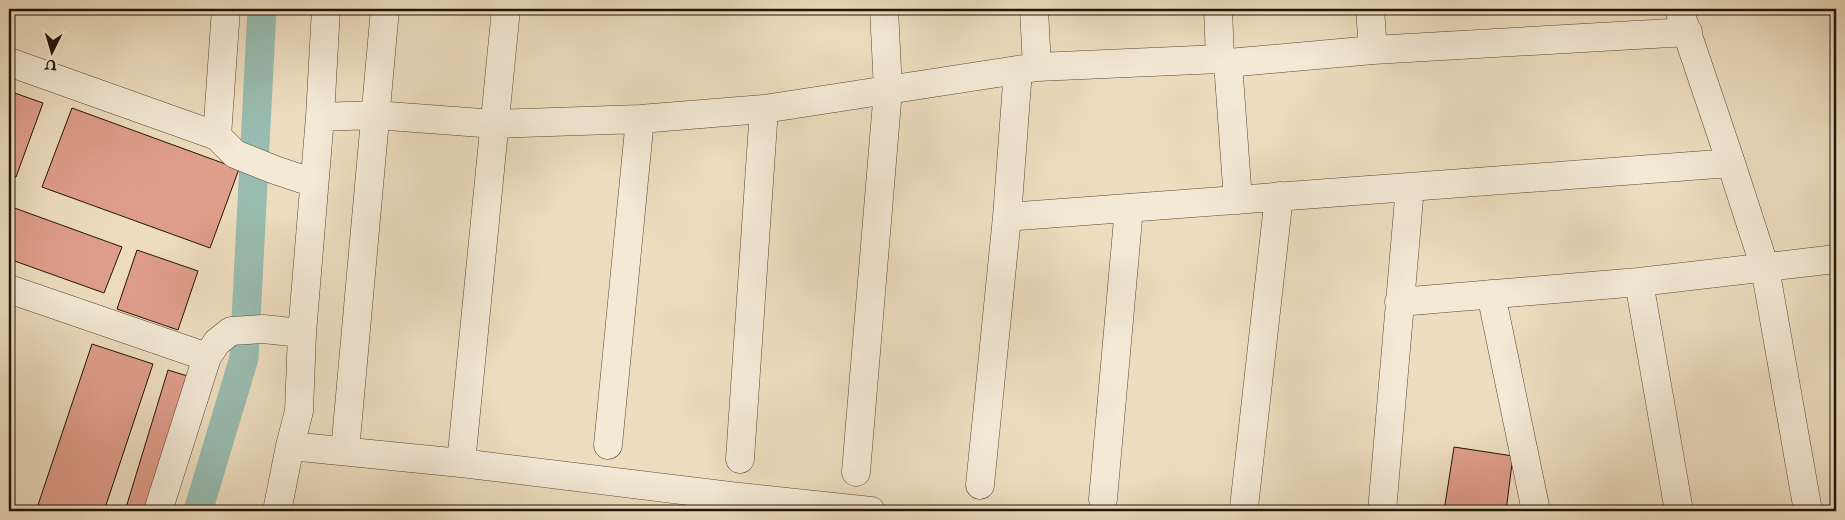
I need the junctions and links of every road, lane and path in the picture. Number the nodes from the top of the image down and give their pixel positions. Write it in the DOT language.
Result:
graph roads {
  1 [pos="226,9"];
  2 [pos="326,9"];
  3 [pos="385,9"];
  4 [pos="506,9"];
  5 [pos="884,9"];
  6 [pos="1034,9"];
  7 [pos="1218,9"];
  8 [pos="1370,9"];
  9 [pos="1683,20"];
  10 [pos="1373,50"];
  11 [pos="1224,61"];
  12 [pos="9,62"];
  13 [pos="1027,68"];
  14 [pos="888,90"];
  15 [pos="764,109"];
  16 [pos="375,115"];
  17 [pos="320,117"];
  18 [pos="640,119"];
  19 [pos="495,124"];
  20 [pos="226,145"];
  21 [pos="1731,163"];
  22 [pos="314,183"];
  23 [pos="1410,186"];
  24 [pos="1279,196"];
  25 [pos="1238,200"];
  26 [pos="1129,208"];
  27 [pos="1007,217"];
  28 [pos="1836,259"];
  29 [pos="1765,268"];
  30 [pos="1639,282"];
  31 [pos="9,289"];
  32 [pos="1491,294"];
  33 [pos="1400,302"];
  34 [pos="302,333"];
  35 [pos="207,357"];
  36 [pos="608,445"];
  37 [pos="290,446"];
  38 [pos="345,451"];
  39 [pos="740,459"];
  40 [pos="461,463"];
  41 [pos="856,472"];
  42 [pos="980,485"];
  43 [pos="1103,499"];
  44 [pos="728,504"];
  45 [pos="1244,507"];
  46 [pos="158,511"];
  47 [pos="276,511"];
  48 [pos="871,511"];
  49 [pos="1382,511"];
  50 [pos="1536,511"];
  51 [pos="1679,511"];
  52 [pos="1808,511"];
  1 -- 20 [label="street"];
  2 -- 17 [label="street"];
  3 -- 16 [label="street"];
  4 -- 19 [label="street"];
  5 -- 14 [label="street"];
  6 -- 13 [label="street"];
  7 -- 11 [label="street"];
  8 -- 10 [label="street"];
  9 -- 10 [label="street"];
  9 -- 21 [label="street"];
  10 -- 11 [label="street"];
  11 -- 13 [label="street"];
  11 -- 25 [label="street"];
  12 -- 20 [label="street"];
  13 -- 14 [label="street"];
  13 -- 27 [label="street"];
  14 -- 15 [label="street"];
  14 -- 41 [label="street"];
  15 -- 18 [label="street"];
  15 -- 39 [label="street"];
  16 -- 17 [label="street"];
  16 -- 19 [label="street"];
  16 -- 38 [label="street"];
  17 -- 22 [label="street"];
  18 -- 19 [label="street"];
  18 -- 36 [label="street"];
  19 -- 40 [label="street"];
  20 -- 22 [label="street"];
  21 -- 23 [label="street"];
  21 -- 29 [label="street"];
  22 -- 34 [label="street"];
  23 -- 24 [label="street"];
  23 -- 33 [label="street"];
  24 -- 25 [label="street"];
  24 -- 45 [label="street"];
  25 -- 26 [label="street"];
  26 -- 27 [label="street"];
  26 -- 43 [label="street"];
  27 -- 42 [label="street"];
  28 -- 29 [label="street"];
  29 -- 30 [label="street"];
  29 -- 52 [label="street"];
  30 -- 32 [label="street"];
  30 -- 51 [label="street"];
  31 -- 35 [label="street"];
  32 -- 33 [label="street"];
  32 -- 50 [label="street"];
  33 -- 49 [label="street"];
  34 -- 35 [label="street"];
  34 -- 37 [label="street"];
  35 -- 46 [label="street"];
  37 -- 38 [label="street"];
  37 -- 47 [label="street"];
  38 -- 40 [label="street"];
  40 -- 44 [label="street"];
  44 -- 48 [label="street"];
}
